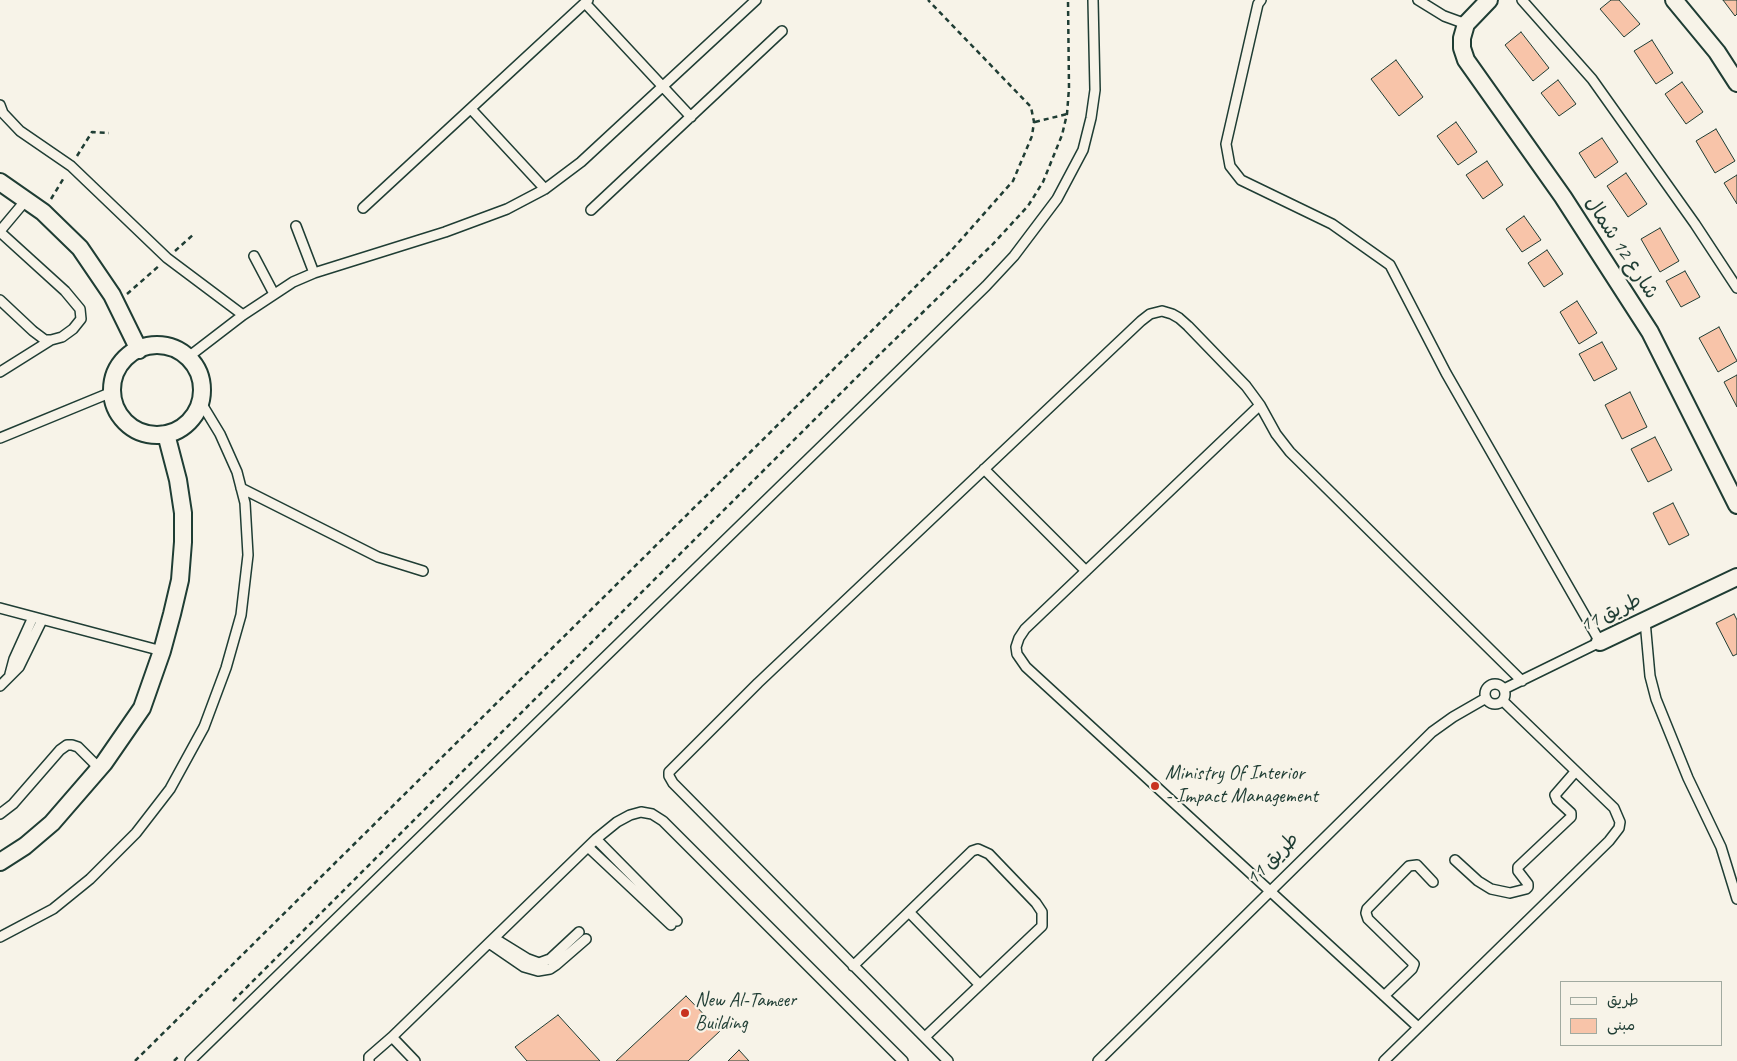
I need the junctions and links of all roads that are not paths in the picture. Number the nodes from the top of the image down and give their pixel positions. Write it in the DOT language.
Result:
graph roads {
  1 [pos="756,0"];
  2 [pos="1093,0"];
  3 [pos="1261,0"];
  4 [pos="1418,0"];
  5 [pos="1489,0"];
  6 [pos="1522,0"];
  7 [pos="1674,0"];
  8 [pos="587,1"];
  9 [pos="1466,24"];
  10 [pos="782,31"];
  11 [pos="1737,83"];
  12 [pos="664,87"];
  13 [pos="0,105"];
  14 [pos="471,109"];
  15 [pos="691,117"];
  16 [pos="0,182"];
  17 [pos="545,189"];
  18 [pos="26,200"];
  19 [pos="363,208"];
  20 [pos="591,210"];
  21 [pos="296,226"];
  22 [pos="0,232"];
  23 [pos="254,256"];
  24 [pos="314,273"];
  25 [pos="1737,288"];
  26 [pos="274,294"];
  27 [pos="0,300"];
  28 [pos="243,315"];
  29 [pos="51,340"];
  30 [pos="139,350"];
  31 [pos="187,358"];
  32 [pos="0,372"];
  33 [pos="112,392"];
  34 [pos="200,401"];
  35 [pos="1260,405"];
  36 [pos="166,434"];
  37 [pos="0,438"];
  38 [pos="984,469"];
  39 [pos="1731,476"];
  40 [pos="241,488"];
  41 [pos="1737,505"];
  42 [pos="423,571"];
  43 [pos="1086,571"];
  44 [pos="1737,577"];
  45 [pos="0,608"];
  46 [pos="33,617"];
  47 [pos="42,620"];
  48 [pos="1645,621"];
  49 [pos="1600,642"];
  50 [pos="162,651"];
  51 [pos="10,674"];
  52 [pos="1522,681"];
  53 [pos="0,686"];
  54 [pos="1504,689"];
  55 [pos="1486,698"];
  56 [pos="1503,701"];
  57 [pos="99,768"];
  58 [pos="1576,772"];
  59 [pos="0,814"];
  60 [pos="596,839"];
  61 [pos="588,847"];
  62 [pos="1455,860"];
  63 [pos="0,862"];
  64 [pos="1433,882"];
  65 [pos="1270,891"];
  66 [pos="1737,899"];
  67 [pos="909,912"];
  68 [pos="583,935"];
  69 [pos="0,937"];
  70 [pos="492,940"];
  71 [pos="853,966"];
  72 [pos="979,984"];
  73 [pos="1384,996"];
  74 [pos="1418,1027"];
  75 [pos="392,1037"];
  76 [pos="925,1037"];
  77 [pos="368,1060"];
  78 [pos="190,1061"];
  79 [pos="414,1061"];
  80 [pos="903,1061"];
  81 [pos="948,1061"];
  82 [pos="1098,1061"];
  83 [pos="1384,1061"];
  1 -- 12 [label="lane"];
  2 -- 78 [label="lane"];
  3 -- 49 [label="lane"];
  4 -- 9 [label="lane"];
  5 -- 9 [label="street"];
  6 -- 25 [label="lane"];
  7 -- 11 [label="street"];
  8 -- 12 [label="lane"];
  8 -- 14 [label="lane"];
  9 -- 39 [label="street, شارع 12 شمال"];
  10 -- 15 [label="lane"];
  12 -- 15 [label="lane"];
  12 -- 17 [label="lane"];
  13 -- 28 [label="lane"];
  14 -- 17 [label="lane"];
  14 -- 19 [label="lane"];
  15 -- 20 [label="lane"];
  16 -- 18 [label="street"];
  17 -- 24 [label="lane"];
  18 -- 22 [label="lane"];
  18 -- 30 [label="street"];
  21 -- 24 [label="lane"];
  22 -- 29 [label="lane"];
  23 -- 26 [label="lane"];
  24 -- 26 [label="lane"];
  26 -- 28 [label="lane"];
  27 -- 29 [label="lane"];
  28 -- 31 [label="lane"];
  29 -- 32 [label="lane"];
  30 -- 31 [label="street"];
  30 -- 33 [label="street"];
  31 -- 34 [label="street"];
  33 -- 36 [label="street"];
  33 -- 37 [label="lane"];
  34 -- 36 [label="street"];
  34 -- 40 [label="lane"];
  35 -- 38 [label="lane"];
  35 -- 43 [label="lane"];
  35 -- 52 [label="lane"];
  36 -- 50 [label="street"];
  38 -- 43 [label="lane"];
  38 -- 71 [label="lane"];
  39 -- 41 [label="street, شارع 12 شمال"];
  40 -- 42 [label="lane"];
  40 -- 69 [label="lane"];
  43 -- 65 [label="lane"];
  44 -- 48 [label="street, طريق 11"];
  45 -- 46 [label="lane"];
  46 -- 47 [label="lane"];
  46 -- 51 [label="lane"];
  47 -- 50 [label="lane"];
  47 -- 51 [label="lane"];
  48 -- 49 [label="street, طريق 11"];
  48 -- 66 [label="lane"];
  49 -- 52 [label="lane, طريق 11"];
  50 -- 57 [label="street"];
  51 -- 53 [label="lane"];
  52 -- 54 [label="lane, طريق 11"];
  54 -- 55 [label="lane"];
  54 -- 56 [label="lane"];
  55 -- 56 [label="lane"];
  55 -- 65 [label="lane, طريق 11"];
  56 -- 58 [label="lane"];
  57 -- 59 [label="lane"];
  57 -- 63 [label="street"];
  58 -- 62 [label="lane"];
  58 -- 74 [label="lane"];
  60 -- 61 [label="lane"];
  60 -- 61 [label="lane"];
  60 -- 80 [label="lane"];
  61 -- 70 [label="lane"];
  64 -- 73 [label="lane"];
  65 -- 73 [label="lane"];
  65 -- 82 [label="lane, طريق 11"];
  67 -- 71 [label="lane"];
  67 -- 72 [label="lane"];
  67 -- 72 [label="lane"];
  68 -- 70 [label="lane"];
  70 -- 75 [label="lane"];
  71 -- 76 [label="lane"];
  72 -- 76 [label="lane"];
  73 -- 74 [label="lane"];
  74 -- 83 [label="lane"];
  75 -- 77 [label="lane"];
  75 -- 79 [label="lane"];
  76 -- 81 [label="lane"];
}
